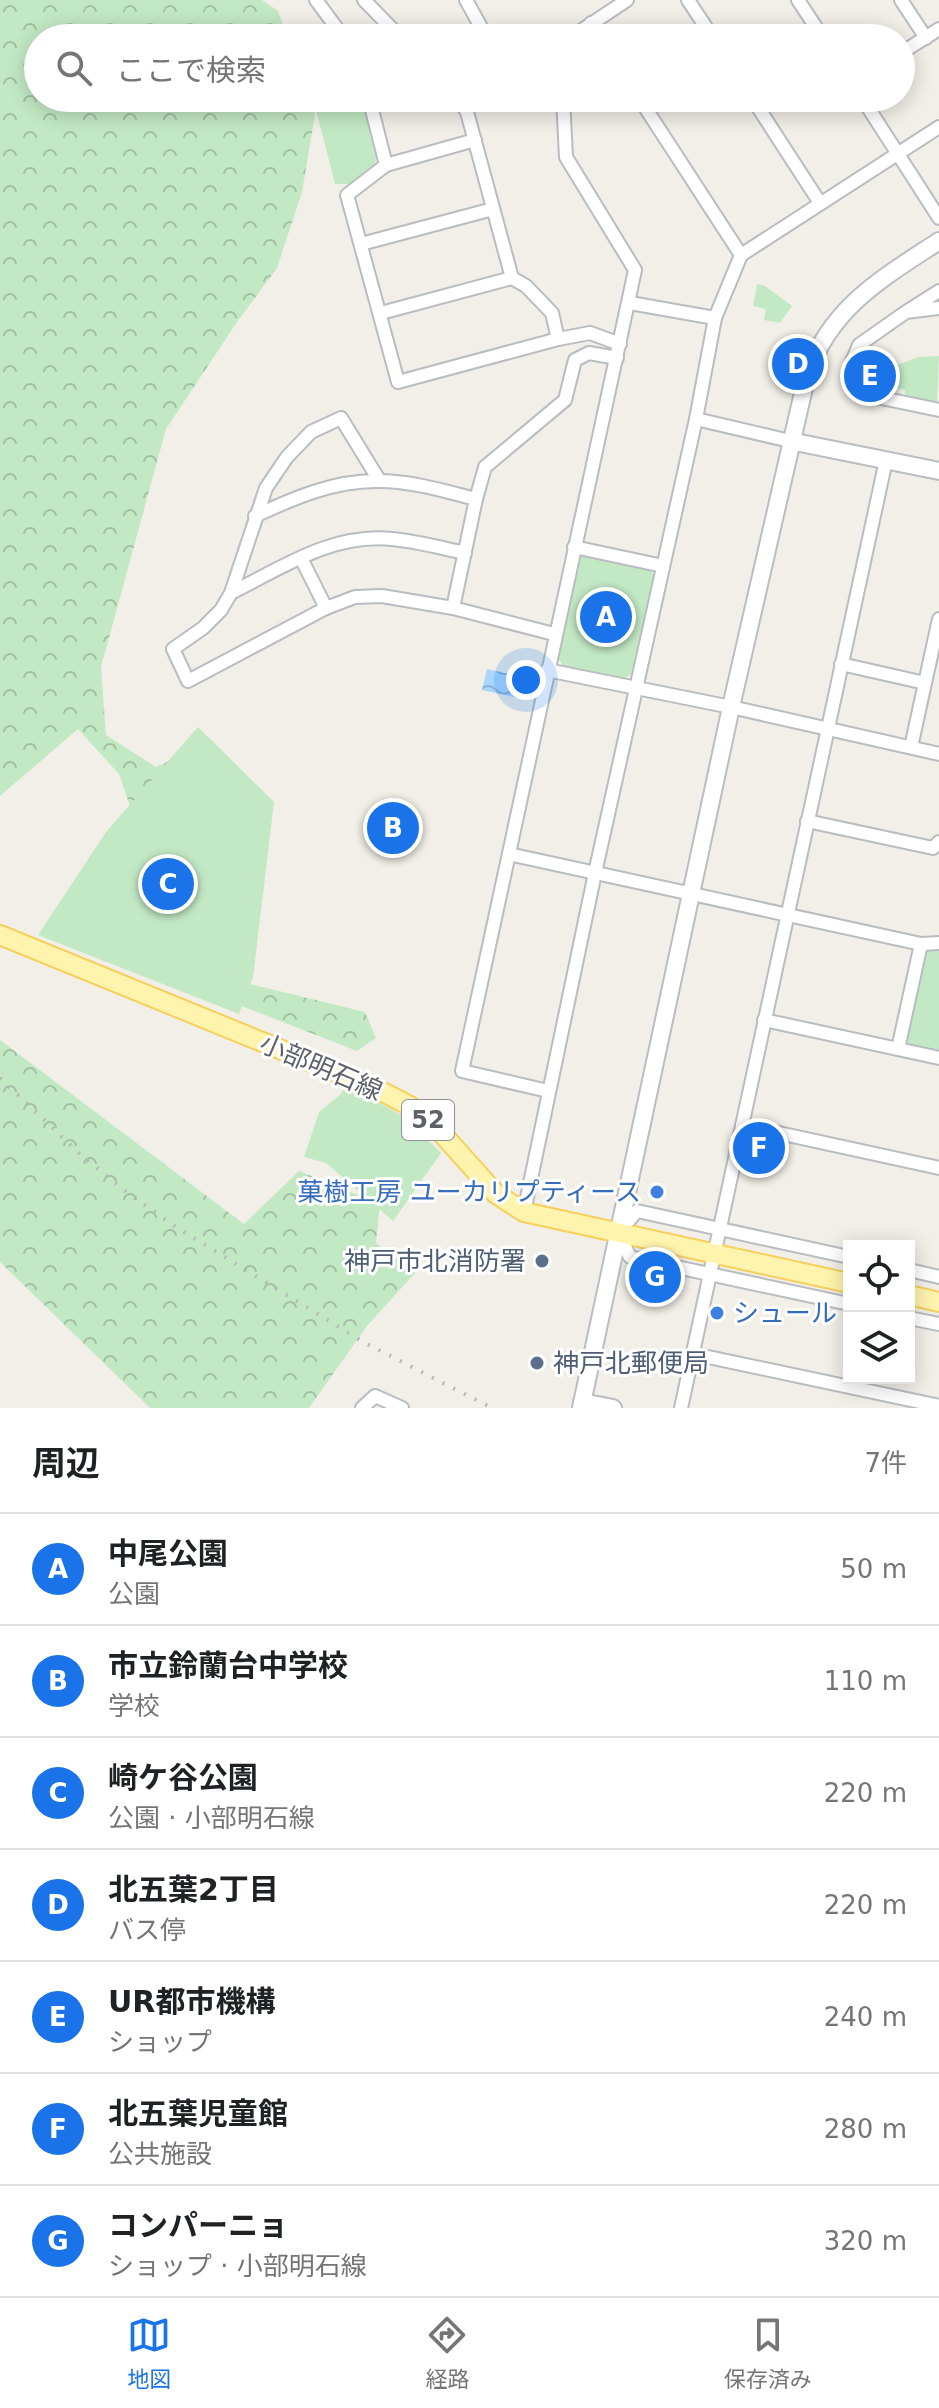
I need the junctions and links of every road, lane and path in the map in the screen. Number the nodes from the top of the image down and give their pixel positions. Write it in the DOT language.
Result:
graph roads {
  1 [pos="316,0"];
  2 [pos="364,0"];
  3 [pos="466,0"];
  4 [pos="627,0"];
  5 [pos="690,0"];
  6 [pos="798,0"];
  7 [pos="901,0"];
  8 [pos="591,23"];
  9 [pos="334,24"];
  10 [pos="387,24"];
  11 [pos="479,24"];
  12 [pos="705,24"];
  13 [pos="814,24"];
  14 [pos="939,29"];
  15 [pos="926,38"];
  16 [pos="915,45"];
  17 [pos="373,112"];
  18 [pos="467,112"];
  19 [pos="564,112"];
  20 [pos="648,112"];
  21 [pos="761,112"];
  22 [pos="871,112"];
  23 [pos="939,127"];
  24 [pos="475,140"];
  25 [pos="898,154"];
  26 [pos="386,165"];
  27 [pos="820,203"];
  28 [pos="493,209"];
  29 [pos="939,218"];
  30 [pos="939,241"];
  31 [pos="361,244"];
  32 [pos="741,255"];
  33 [pos="512,278"];
  34 [pos="939,291"];
  35 [pos="630,303"];
  36 [pos="939,308"];
  37 [pos="906,312"];
  38 [pos="381,313"];
  39 [pos="715,318"];
  40 [pos="558,339"];
  41 [pos="620,344"];
  42 [pos="617,358"];
  43 [pos="939,410"];
  44 [pos="696,419"];
  45 [pos="790,441"];
  46 [pos="886,460"];
  47 [pos="939,471"];
  48 [pos="379,480"];
  49 [pos="476,499"];
  50 [pos="255,516"];
  51 [pos="574,547"];
  52 [pos="465,553"];
  53 [pos="301,558"];
  54 [pos="663,566"];
  55 [pos="231,593"];
  56 [pos="326,608"];
  57 [pos="453,608"];
  58 [pos="939,619"];
  59 [pos="554,634"];
  60 [pos="841,664"];
  61 [pos="934,664"];
  62 [pos="547,670"];
  63 [pos="925,683"];
  64 [pos="636,688"];
  65 [pos="731,707"];
  66 [pos="827,730"];
  67 [pos="911,747"];
  68 [pos="939,754"];
  69 [pos="807,821"];
  70 [pos="939,842"];
  71 [pos="509,854"];
  72 [pos="595,873"];
  73 [pos="692,894"];
  74 [pos="787,915"];
  75 [pos="0,935"];
  76 [pos="939,943"];
  77 [pos="921,944"];
  78 [pos="764,1020"];
  79 [pos="898,1049"];
  80 [pos="939,1058"];
  81 [pos="548,1091"];
  82 [pos="742,1125"];
  83 [pos="939,1168"];
  84 [pos="524,1212"];
  85 [pos="720,1229"];
  86 [pos="618,1233"];
  87 [pos="715,1254"];
  88 [pos="843,1256"];
  89 [pos="915,1271"];
  90 [pos="710,1274"];
  91 [pos="939,1277"];
  92 [pos="843,1282"];
  93 [pos="915,1296"];
  94 [pos="939,1302"];
  95 [pos="843,1303"];
  96 [pos="915,1319"];
  97 [pos="939,1324"];
  98 [pos="694,1354"];
  99 [pos="582,1405"];
  100 [pos="939,1406"];
  101 [pos="396,1407"];
  102 [pos="362,1408"];
  103 [pos="613,1408"];
  104 [pos="681,1408"];
  1 -- 9 [label="street"];
  2 -- 10 [label="street"];
  3 -- 11 [label="street"];
  4 -- 8 [label="street"];
  5 -- 12 [label="street"];
  6 -- 13 [label="street"];
  7 -- 15 [label="street"];
  14 -- 15 [label="street"];
  15 -- 16 [label="street"];
  17 -- 26 [label="street"];
  18 -- 24 [label="street"];
  19 -- 35 [label="street"];
  20 -- 32 [label="street"];
  21 -- 27 [label="street"];
  22 -- 25 [label="street"];
  23 -- 25 [label="street"];
  24 -- 26 [label="street"];
  24 -- 28 [label="street"];
  25 -- 27 [label="street"];
  25 -- 29 [label="street"];
  26 -- 31 [label="street"];
  27 -- 32 [label="street"];
  28 -- 31 [label="street"];
  28 -- 33 [label="street"];
  30 -- 45 [label="street"];
  31 -- 38 [label="street"];
  32 -- 39 [label="street"];
  33 -- 38 [label="street"];
  33 -- 40 [label="street"];
  34 -- 37 [label="street"];
  35 -- 39 [label="street"];
  35 -- 41 [label="street"];
  36 -- 37 [label="street"];
  37 -- 43 [label="street"];
  38 -- 40 [label="street"];
  39 -- 44 [label="street"];
  40 -- 41 [label="street"];
  41 -- 42 [label="street"];
  42 -- 49 [label="street"];
  42 -- 51 [label="street"];
  44 -- 45 [label="street"];
  44 -- 54 [label="street"];
  45 -- 46 [label="street"];
  45 -- 65 [label="street"];
  46 -- 47 [label="street"];
  46 -- 60 [label="street"];
  48 -- 49 [label="street"];
  48 -- 50 [label="street"];
  48 -- 50 [label="street"];
  49 -- 52 [label="street"];
  50 -- 55 [label="street"];
  51 -- 54 [label="street"];
  51 -- 59 [label="street"];
  52 -- 53 [label="street"];
  52 -- 57 [label="street"];
  53 -- 55 [label="street"];
  53 -- 56 [label="street"];
  54 -- 64 [label="street"];
  55 -- 56 [label="street"];
  56 -- 57 [label="street"];
  57 -- 59 [label="street"];
  58 -- 61 [label="street"];
  59 -- 62 [label="street"];
  60 -- 63 [label="street"];
  60 -- 66 [label="street"];
  61 -- 63 [label="street"];
  62 -- 64 [label="street"];
  62 -- 71 [label="street"];
  63 -- 67 [label="street"];
  64 -- 65 [label="street"];
  64 -- 72 [label="street"];
  65 -- 66 [label="street"];
  65 -- 73 [label="street"];
  66 -- 67 [label="street"];
  66 -- 69 [label="street"];
  67 -- 68 [label="street"];
  69 -- 70 [label="street"];
  69 -- 74 [label="street"];
  71 -- 72 [label="street"];
  71 -- 81 [label="street"];
  72 -- 73 [label="street"];
  72 -- 81 [label="street"];
  73 -- 74 [label="street"];
  73 -- 86 [label="street"];
  74 -- 77 [label="street"];
  74 -- 78 [label="street"];
  75 -- 84 [label="main road, 小部明石線 / 52"];
  76 -- 77 [label="street"];
  77 -- 79 [label="street"];
  78 -- 79 [label="street"];
  78 -- 82 [label="street"];
  79 -- 80 [label="street"];
  81 -- 84 [label="street"];
  82 -- 83 [label="street"];
  82 -- 85 [label="street"];
  84 -- 86 [label="main road, 小部明石線 / 52"];
  85 -- 86 [label="street"];
  85 -- 87 [label="street"];
  85 -- 88 [label="street"];
  86 -- 87 [label="main road, 小部明石線 / 52"];
  86 -- 90 [label="street"];
  86 -- 99 [label="street"];
  87 -- 90 [label="street"];
  87 -- 92 [label="main road, 小部明石線 / 52"];
  89 -- 91 [label="street"];
  90 -- 95 [label="street"];
  90 -- 98 [label="street"];
  93 -- 94 [label="main road"];
  96 -- 97 [label="street"];
  98 -- 100 [label="street"];
  98 -- 104 [label="street"];
  99 -- 103 [label="street"];
  101 -- 102 [label="street"];
}
